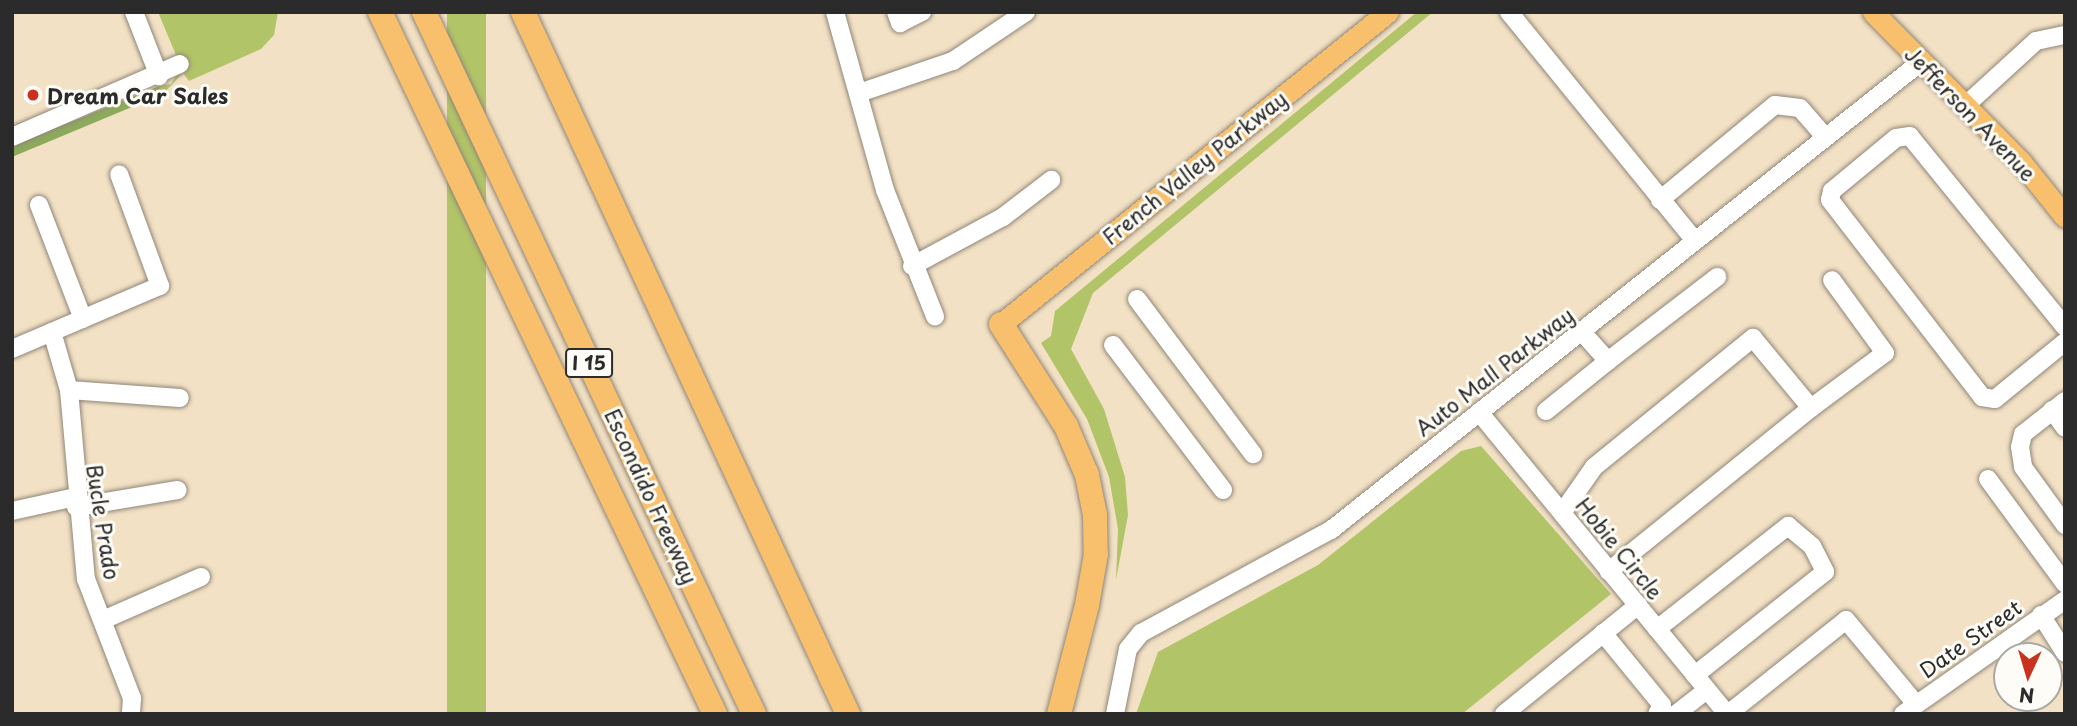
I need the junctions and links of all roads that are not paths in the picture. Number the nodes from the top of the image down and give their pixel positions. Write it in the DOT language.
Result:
graph roads {
  1 [pos="134,12"];
  2 [pos="380,12"];
  3 [pos="424,12"];
  4 [pos="523,12"];
  5 [pos="835,12"];
  6 [pos="896,12"];
  7 [pos="922,12"];
  8 [pos="1026,12"];
  9 [pos="1388,12"];
  10 [pos="1509,12"];
  11 [pos="1873,12"];
  12 [pos="2065,35"];
  13 [pos="1922,61"];
  14 [pos="180,64"];
  15 [pos="159,76"];
  16 [pos="859,93"];
  17 [pos="1966,105"];
  18 [pos="12,137"];
  19 [pos="1825,137"];
  20 [pos="119,174"];
  21 [pos="1051,180"];
  22 [pos="1660,200"];
  23 [pos="38,205"];
  24 [pos="2065,218"];
  25 [pos="1695,241"];
  26 [pos="912,266"];
  27 [pos="1717,276"];
  28 [pos="1832,280"];
  29 [pos="1137,299"];
  30 [pos="935,316"];
  31 [pos="83,319"];
  32 [pos="1001,324"];
  33 [pos="2065,327"];
  34 [pos="1581,331"];
  35 [pos="52,332"];
  36 [pos="2065,342"];
  37 [pos="1113,345"];
  38 [pos="12,349"];
  39 [pos="1608,361"];
  40 [pos="69,390"];
  41 [pos="180,398"];
  42 [pos="2058,406"];
  43 [pos="1811,408"];
  44 [pos="1546,411"];
  45 [pos="1479,412"];
  46 [pos="2065,428"];
  47 [pos="1253,454"];
  48 [pos="1987,479"];
  49 [pos="178,490"];
  50 [pos="1223,490"];
  51 [pos="75,502"];
  52 [pos="12,512"];
  53 [pos="1562,513"];
  54 [pos="2065,525"];
  55 [pos="1609,571"];
  56 [pos="201,577"];
  57 [pos="2065,584"];
  58 [pos="2065,600"];
  59 [pos="1638,605"];
  60 [pos="2041,615"];
  61 [pos="103,620"];
  62 [pos="1657,629"];
  63 [pos="1604,633"];
  64 [pos="2065,653"];
  65 [pos="1695,675"];
  66 [pos="1707,690"];
  67 [pos="1908,711"];
  68 [pos="1667,712"];
  69 [pos="131,714"];
  70 [pos="715,714"];
  71 [pos="754,714"];
  72 [pos="848,714"];
  73 [pos="1059,714"];
  74 [pos="1115,714"];
  75 [pos="1504,714"];
  76 [pos="1728,714"];
  1 -- 15 [label="street"];
  2 -- 70 [label="highway"];
  3 -- 71 [label="highway, Escondido Freeway / I 15"];
  4 -- 72 [label="highway"];
  5 -- 16 [label="street"];
  6 -- 7 [label="street"];
  8 -- 16 [label="street"];
  9 -- 32 [label="main road, French Valley Parkway"];
  10 -- 22 [label="street"];
  11 -- 13 [label="main road, Jefferson Avenue"];
  12 -- 17 [label="street"];
  13 -- 17 [label="main road, Jefferson Avenue"];
  13 -- 19 [label="street, Auto Mall Parkway"];
  14 -- 15 [label="street"];
  15 -- 18 [label="street"];
  16 -- 26 [label="street"];
  17 -- 24 [label="main road, Jefferson Avenue"];
  19 -- 22 [label="street"];
  19 -- 25 [label="street, Auto Mall Parkway"];
  20 -- 31 [label="street"];
  21 -- 26 [label="street"];
  22 -- 25 [label="street"];
  23 -- 31 [label="street"];
  25 -- 34 [label="street, Auto Mall Parkway"];
  26 -- 30 [label="street"];
  27 -- 39 [label="street"];
  28 -- 43 [label="street"];
  29 -- 47 [label="street"];
  31 -- 35 [label="street"];
  32 -- 73 [label="highway"];
  33 -- 36 [label="street"];
  34 -- 39 [label="street"];
  34 -- 45 [label="street, Auto Mall Parkway"];
  35 -- 38 [label="street"];
  35 -- 40 [label="street, Bucle Prado"];
  37 -- 50 [label="street"];
  39 -- 44 [label="street"];
  40 -- 41 [label="street"];
  40 -- 51 [label="street, Bucle Prado"];
  42 -- 46 [label="street"];
  42 -- 54 [label="street"];
  43 -- 53 [label="street"];
  43 -- 55 [label="street"];
  45 -- 53 [label="street, Hobie Circle"];
  45 -- 74 [label="street, Auto Mall Parkway"];
  48 -- 57 [label="street"];
  49 -- 51 [label="street"];
  51 -- 52 [label="street"];
  51 -- 61 [label="street, Bucle Prado"];
  53 -- 55 [label="street, Hobie Circle"];
  55 -- 59 [label="street, Hobie Circle"];
  56 -- 61 [label="street"];
  58 -- 60 [label="street, Date Street"];
  59 -- 62 [label="street, Hobie Circle"];
  59 -- 63 [label="street"];
  60 -- 64 [label="street"];
  60 -- 67 [label="street, Date Street"];
  61 -- 69 [label="street, Bucle Prado"];
  62 -- 65 [label="street, Hobie Circle"];
  62 -- 65 [label="street"];
  63 -- 68 [label="street"];
  63 -- 75 [label="street"];
  65 -- 66 [label="street, Hobie Circle"];
  66 -- 68 [label="street"];
  66 -- 76 [label="street, Hobie Circle"];
  67 -- 76 [label="street"];
}
